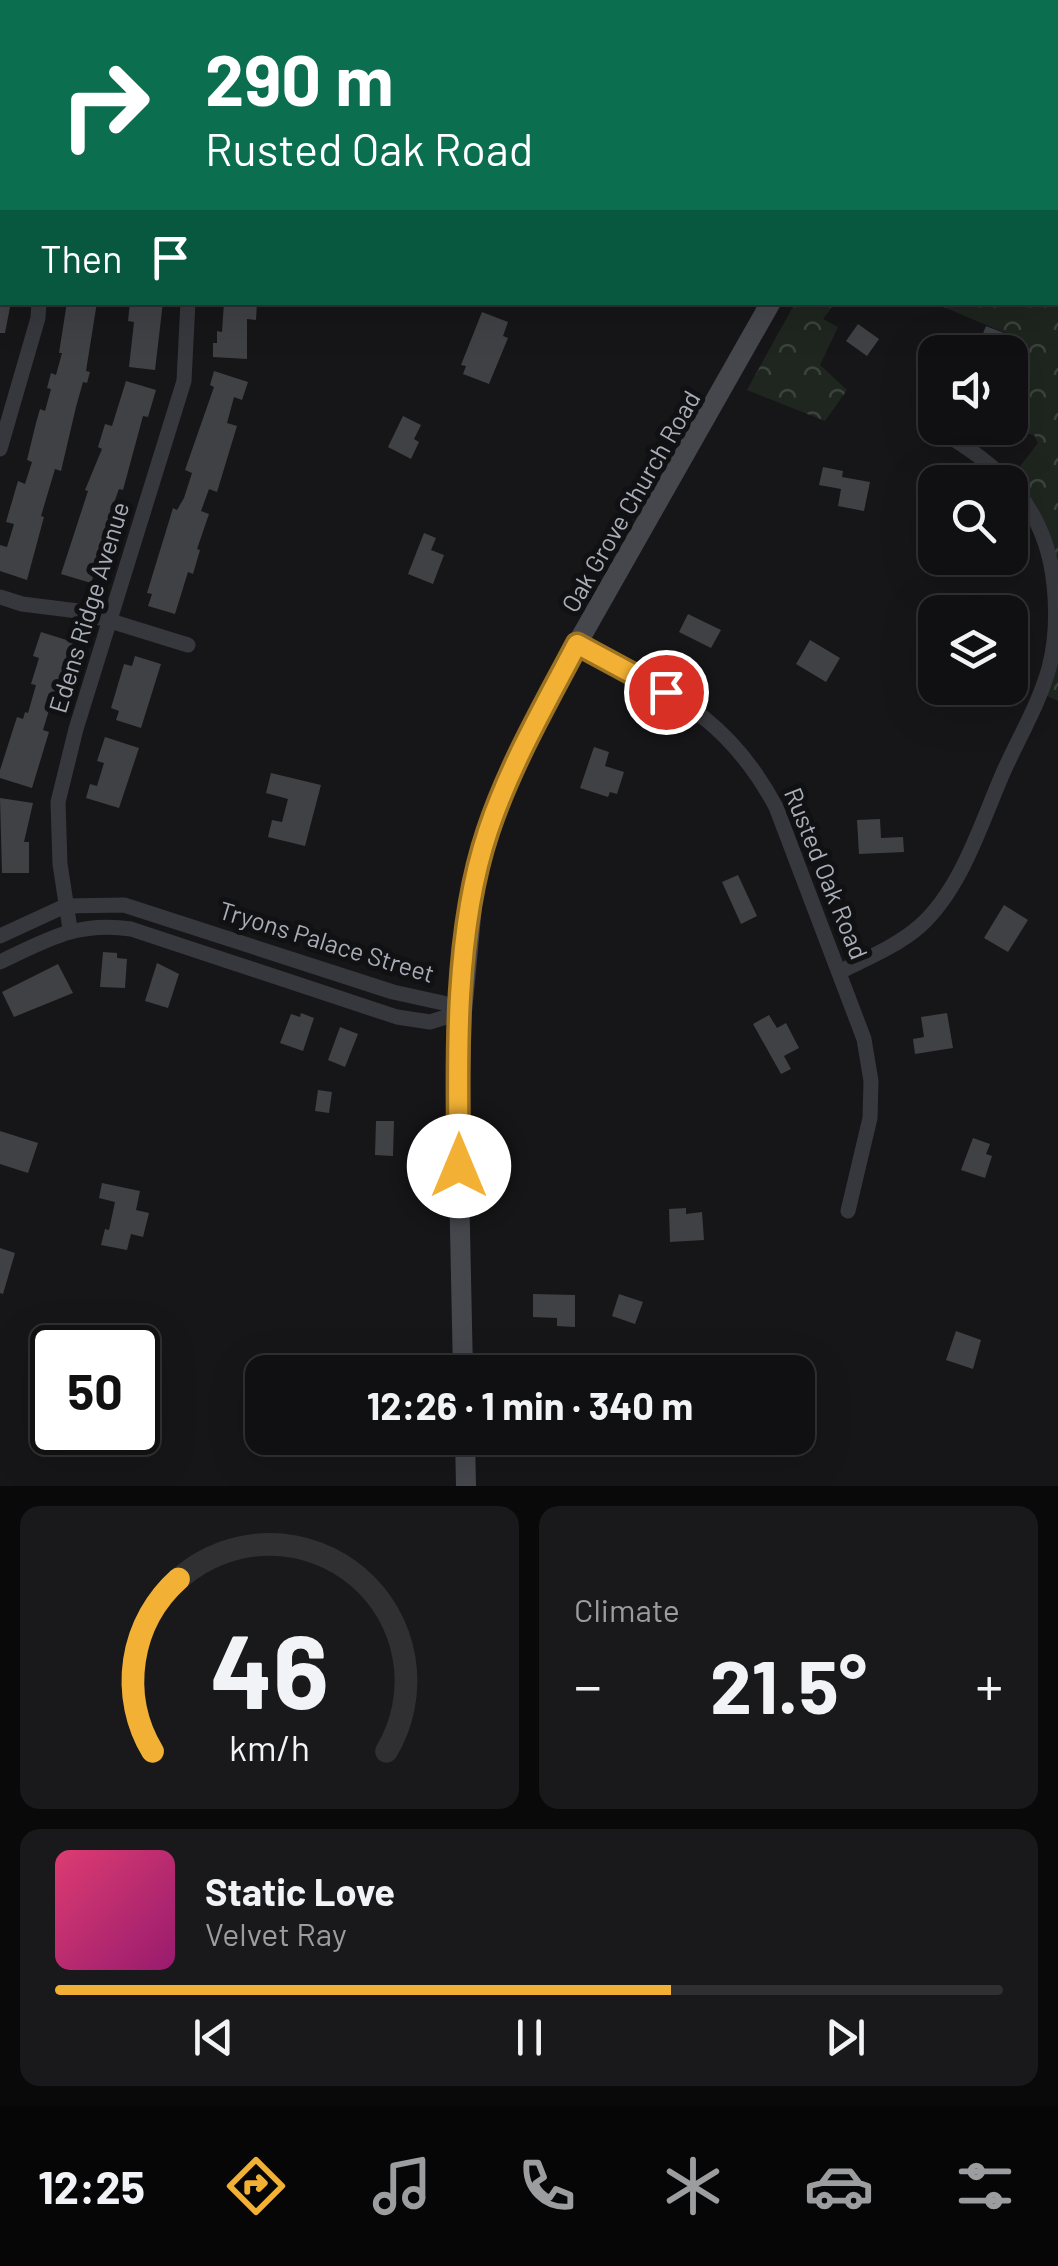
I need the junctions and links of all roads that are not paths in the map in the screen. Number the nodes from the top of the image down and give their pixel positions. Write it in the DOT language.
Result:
graph roads {
  1 [pos="40,305"];
  2 [pos="188,305"];
  3 [pos="770,305"];
  4 [pos="965,445"];
  5 [pos="0,449"];
  6 [pos="0,597"];
  7 [pos="110,622"];
  8 [pos="188,644"];
  9 [pos="577,644"];
  10 [pos="65,906"];
  11 [pos="70,929"];
  12 [pos="0,936"];
  13 [pos="276,953"];
  14 [pos="0,962"];
  15 [pos="841,971"];
  16 [pos="270,974"];
  17 [pos="462,1012"];
  18 [pos="848,1210"];
  19 [pos="463,1355"];
  20 [pos="465,1455"];
  21 [pos="466,1486"];
  1 -- 5 [label="street"];
  2 -- 7 [label="street, Edens Ridge Avenue"];
  3 -- 9 [label="main road, Oak Grove Church Road"];
  4 -- 15 [label="street"];
  6 -- 7 [label="street"];
  7 -- 8 [label="street"];
  7 -- 10 [label="street, Edens Ridge Avenue"];
  9 -- 15 [label="street, Rusted Oak Road"];
  9 -- 17 [label="main road, Oak Grove Church Road"];
  10 -- 11 [label="street, Edens Ridge Avenue"];
  10 -- 12 [label="street, Tryons Palace Street"];
  10 -- 13 [label="street, Tryons Palace Street"];
  11 -- 14 [label="street, Tryons Palace Street"];
  11 -- 16 [label="street, Tryons Palace Street"];
  13 -- 16 [label="street"];
  13 -- 17 [label="street, Tryons Palace Street"];
  15 -- 18 [label="street, Rusted Oak Road"];
  16 -- 17 [label="street, Tryons Palace Street"];
  17 -- 19 [label="main road, Oak Grove Church Road"];
  20 -- 21 [label="main road"];
}
